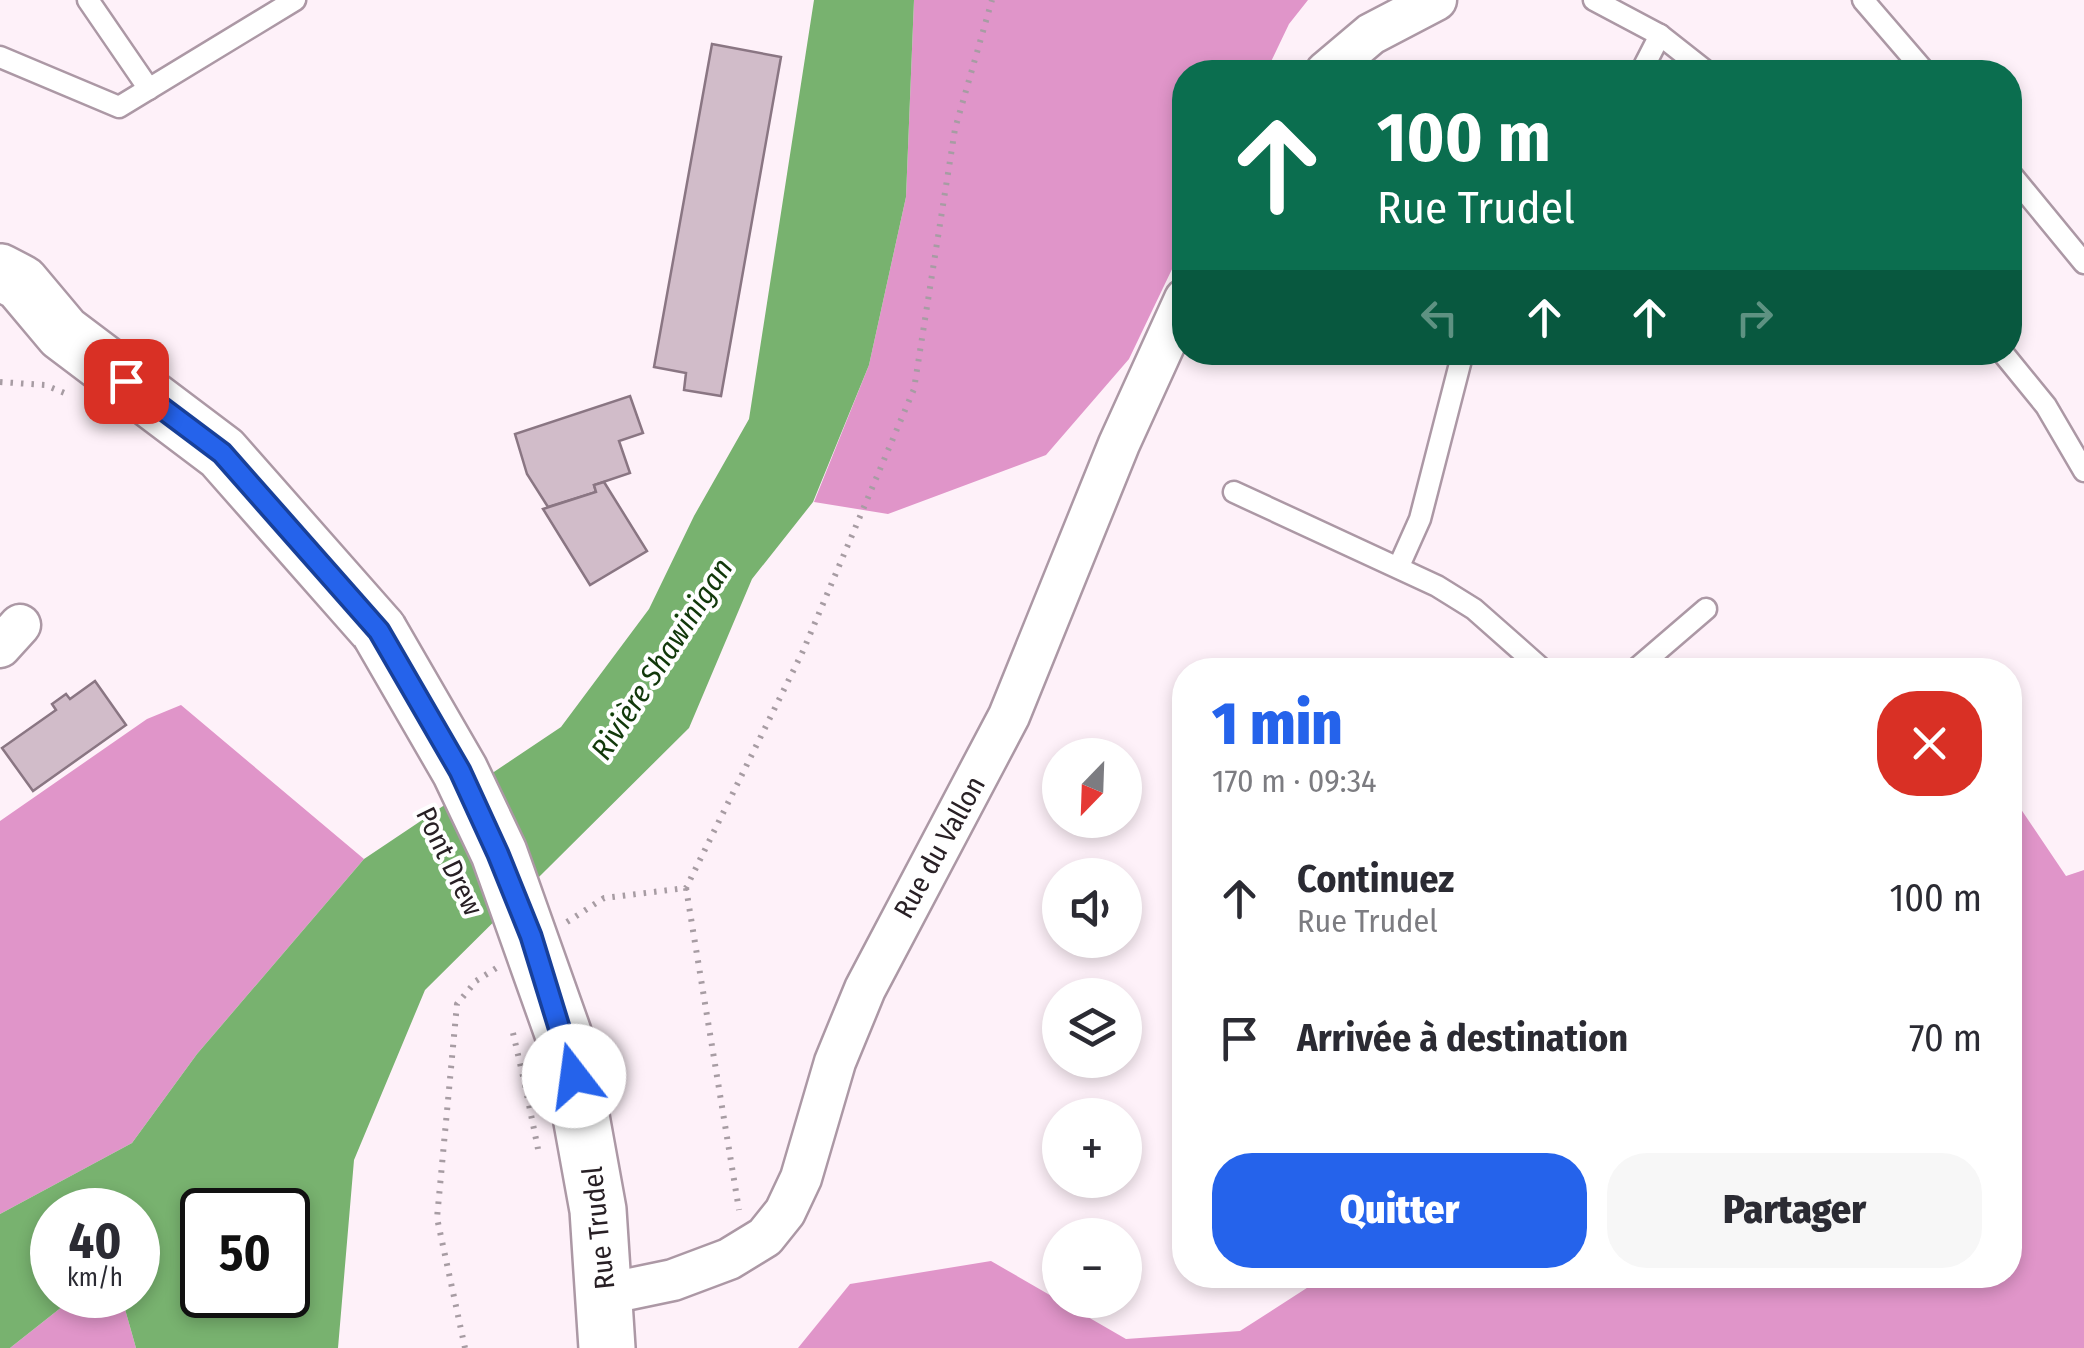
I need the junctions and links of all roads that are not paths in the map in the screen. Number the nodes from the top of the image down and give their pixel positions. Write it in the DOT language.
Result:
graph roads {
  1 [pos="88,0"];
  2 [pos="295,0"];
  3 [pos="1436,0"];
  4 [pos="1594,0"];
  5 [pos="1863,0"];
  6 [pos="1660,35"];
  7 [pos="0,57"];
  8 [pos="1341,60"];
  9 [pos="1647,60"];
  10 [pos="1692,60"];
  11 [pos="1915,60"];
  12 [pos="149,89"];
  13 [pos="2022,188"];
  14 [pos="2084,263"];
  15 [pos="0,272"];
  16 [pos="0,309"];
  17 [pos="1172,328"];
  18 [pos="62,333"];
  19 [pos="1461,365"];
  20 [pos="2012,365"];
  21 [pos="2084,471"];
  22 [pos="1234,492"];
  23 [pos="1400,566"];
  24 [pos="1706,609"];
  25 [pos="1529,658"];
  26 [pos="1649,658"];
  27 [pos="568,1050"];
  28 [pos="606,1294"];
  29 [pos="607,1348"];
  1 -- 12 [label="lane"];
  2 -- 12 [label="lane"];
  3 -- 8 [label="street"];
  4 -- 6 [label="lane"];
  5 -- 11 [label="lane"];
  6 -- 9 [label="lane"];
  6 -- 10 [label="lane"];
  7 -- 12 [label="lane"];
  13 -- 14 [label="lane"];
  15 -- 18 [label="main road"];
  16 -- 18 [label="main road"];
  17 -- 28 [label="street, Rue du Vallon"];
  18 -- 27 [label="main road, Pont Drew, bridge"];
  19 -- 23 [label="lane"];
  20 -- 21 [label="lane"];
  22 -- 23 [label="lane"];
  23 -- 25 [label="lane"];
  24 -- 26 [label="lane"];
  27 -- 28 [label="main road, Rue Trudel"];
  28 -- 29 [label="main road, Rue Trudel"];
}
